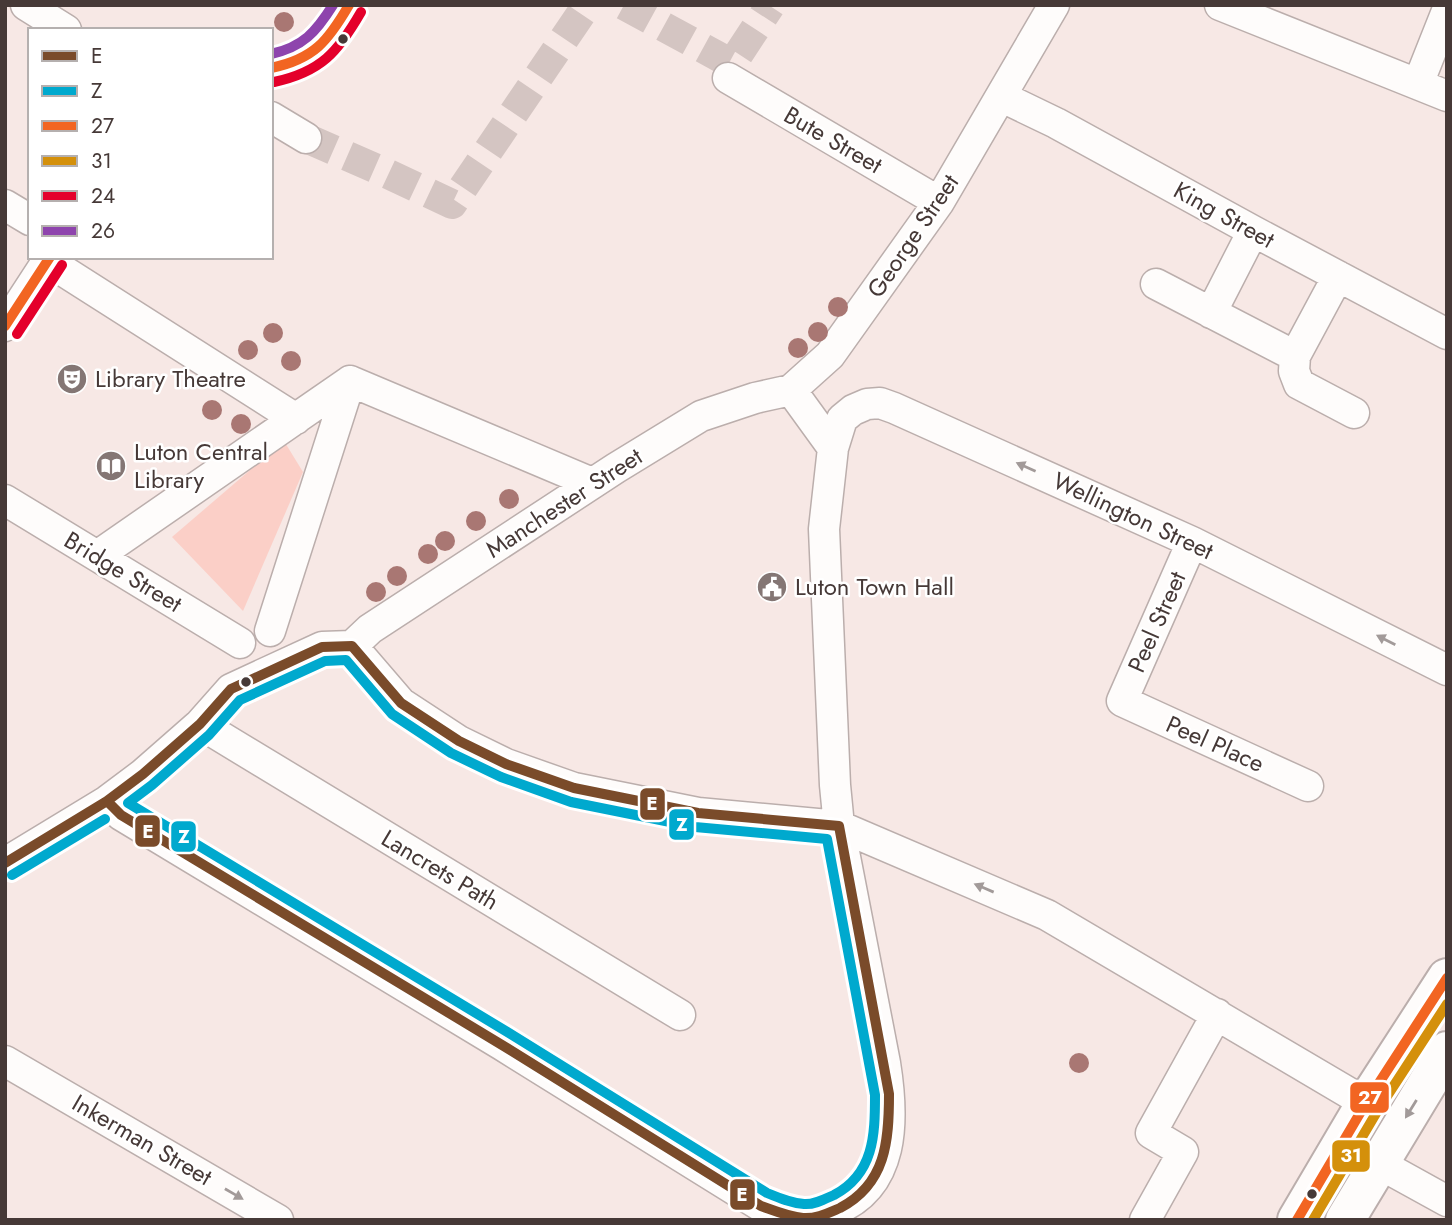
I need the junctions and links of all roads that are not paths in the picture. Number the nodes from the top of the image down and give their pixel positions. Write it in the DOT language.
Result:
graph roads {
  1 [pos="26,5"];
  2 [pos="349,5"];
  3 [pos="1054,5"];
  4 [pos="1220,5"];
  5 [pos="1447,11"];
  6 [pos="63,28"];
  7 [pos="273,67"];
  8 [pos="728,78"];
  9 [pos="1418,84"];
  10 [pos="1002,96"];
  11 [pos="1447,96"];
  12 [pos="273,118"];
  13 [pos="306,138"];
  14 [pos="15,198"];
  15 [pos="939,202"];
  16 [pos="28,217"];
  17 [pos="1253,231"];
  18 [pos="45,265"];
  19 [pos="1338,276"];
  20 [pos="1156,284"];
  21 [pos="74,300"];
  22 [pos="1212,313"];
  23 [pos="5,326"];
  24 [pos="1447,334"];
  25 [pos="1295,356"];
  26 [pos="350,381"];
  27 [pos="791,390"];
  28 [pos="1354,413"];
  29 [pos="296,419"];
  30 [pos="833,448"];
  31 [pos="592,483"];
  32 [pos="5,500"];
  33 [pos="1192,542"];
  34 [pos="97,556"];
  35 [pos="270,631"];
  36 [pos="240,643"];
  37 [pos="352,646"];
  38 [pos="1447,670"];
  39 [pos="1122,701"];
  40 [pos="200,724"];
  41 [pos="1308,786"];
  42 [pos="107,801"];
  43 [pos="839,826"];
  44 [pos="5,863"];
  45 [pos="1447,978"];
  46 [pos="1217,1014"];
  47 [pos="680,1015"];
  48 [pos="1447,1051"];
  49 [pos="5,1061"];
  50 [pos="1366,1103"];
  51 [pos="1378,1163"];
  52 [pos="1447,1201"];
  53 [pos="852,1213"];
  54 [pos="812,1219"];
  55 [pos="278,1220"];
  56 [pos="1145,1220"];
  57 [pos="1297,1220"];
  58 [pos="1345,1220"];
  1 -- 6 [label="street"];
  2 -- 7 [label="street"];
  3 -- 10 [label="street, George Street"];
  4 -- 9 [label="street"];
  5 -- 9 [label="street"];
  8 -- 15 [label="street, Bute Street"];
  9 -- 11 [label="street"];
  10 -- 15 [label="street, George Street"];
  10 -- 17 [label="street, King Street"];
  12 -- 13 [label="street"];
  14 -- 16 [label="street"];
  15 -- 27 [label="street, George Street"];
  17 -- 19 [label="street, King Street"];
  17 -- 22 [label="street"];
  18 -- 21 [label="street"];
  18 -- 23 [label="street"];
  18 -- 29 [label="street"];
  19 -- 24 [label="street, King Street"];
  19 -- 25 [label="street"];
  20 -- 22 [label="street"];
  22 -- 25 [label="street"];
  25 -- 28 [label="street"];
  26 -- 29 [label="street"];
  26 -- 31 [label="street"];
  26 -- 35 [label="street"];
  27 -- 30 [label="street"];
  27 -- 31 [label="street, Manchester Street"];
  29 -- 34 [label="street"];
  33 -- 30 [label="street, Wellington Street, one-way"];
  30 -- 43 [label="street, Wellington Street"];
  31 -- 37 [label="street, Manchester Street"];
  32 -- 34 [label="street, Bridge Street"];
  38 -- 33 [label="street, Wellington Street, one-way"];
  33 -- 39 [label="street, Peel Street"];
  34 -- 36 [label="street, Bridge Street"];
  37 -- 40 [label="street"];
  37 -- 43 [label="street"];
  39 -- 41 [label="street, Peel Place"];
  40 -- 42 [label="street"];
  40 -- 47 [label="street, Lancrets Path"];
  42 -- 44 [label="street"];
  42 -- 54 [label="street"];
  46 -- 43 [label="street, one-way"];
  43 -- 53 [label="street, Wellington Street"];
  45 -- 50 [label="highway"];
  46 -- 50 [label="street"];
  46 -- 56 [label="street"];
  48 -- 51 [label="highway, one-way"];
  49 -- 55 [label="street, Inkerman Street, one-way"];
  50 -- 57 [label="highway"];
  51 -- 52 [label="street"];
  51 -- 58 [label="highway"];
  53 -- 54 [label="street"];
}
